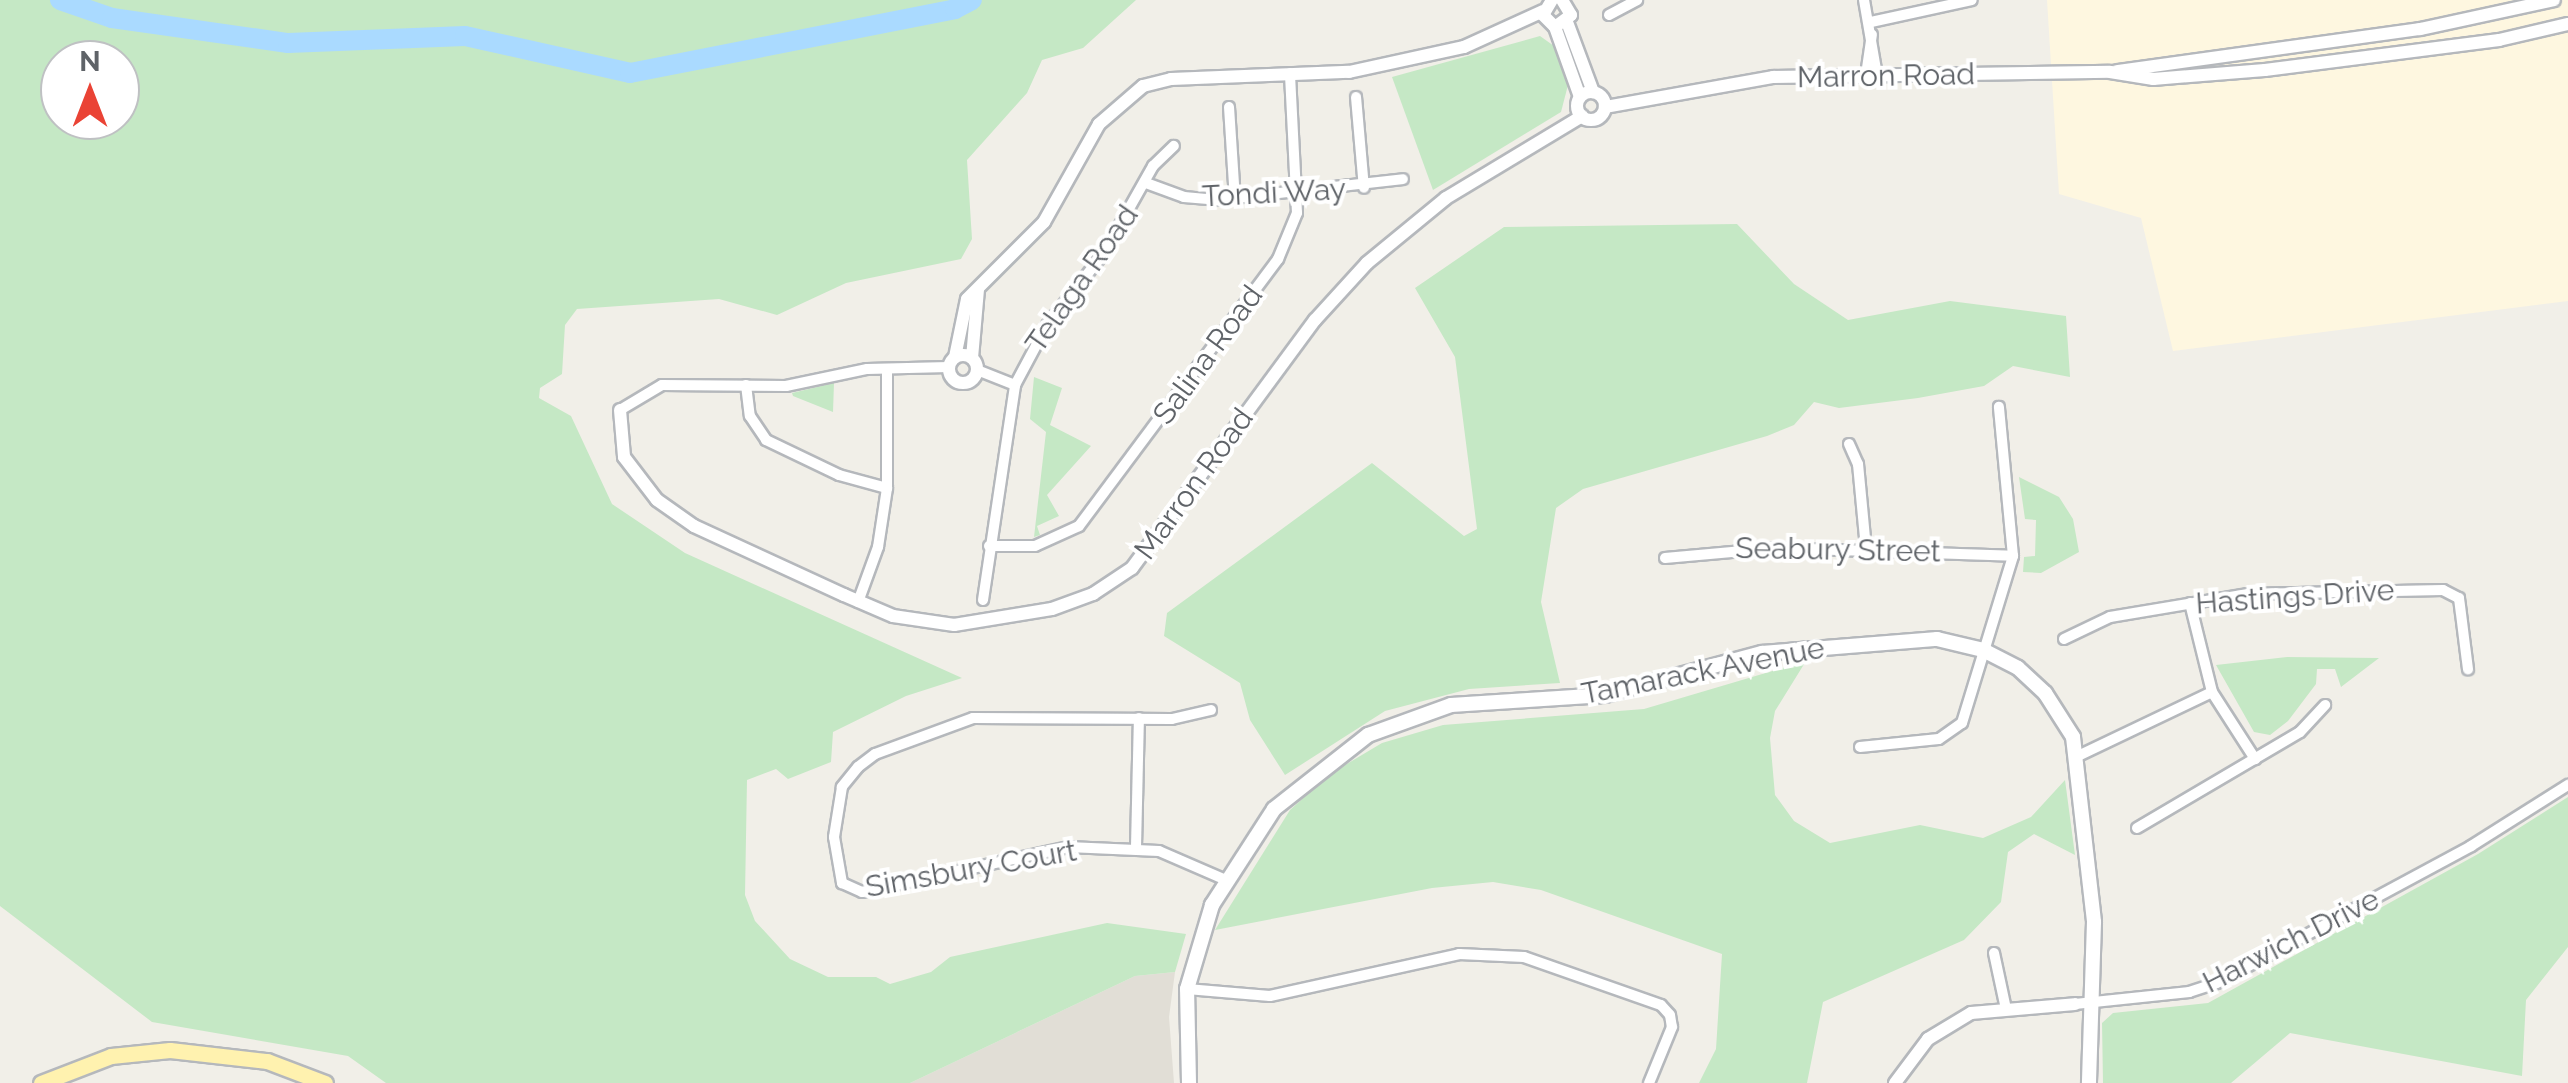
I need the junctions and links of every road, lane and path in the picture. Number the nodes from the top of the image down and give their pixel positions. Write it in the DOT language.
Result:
graph roads {
  1 [pos="1562,0"];
  2 [pos="1864,0"];
  3 [pos="1972,0"];
  4 [pos="2554,0"];
  5 [pos="1634,4"];
  6 [pos="1550,13"];
  7 [pos="1609,16"];
  8 [pos="2568,24"];
  9 [pos="1872,28"];
  10 [pos="2110,72"];
  11 [pos="1290,74"];
  12 [pos="1871,75"];
  13 [pos="1587,94"];
  14 [pos="1356,96"];
  15 [pos="1229,107"];
  16 [pos="1605,107"];
  17 [pos="1582,116"];
  18 [pos="1174,146"];
  19 [pos="1403,179"];
  20 [pos="1146,183"];
  21 [pos="1364,188"];
  22 [pos="1298,195"];
  23 [pos="1235,199"];
  24 [pos="978,288"];
  25 [pos="952,362"];
  26 [pos="975,364"];
  27 [pos="887,368"];
  28 [pos="746,385"];
  29 [pos="1015,385"];
  30 [pos="1999,408"];
  31 [pos="620,410"];
  32 [pos="1849,444"];
  33 [pos="887,488"];
  34 [pos="990,546"];
  35 [pos="1866,548"];
  36 [pos="2012,556"];
  37 [pos="1665,558"];
  38 [pos="983,600"];
  39 [pos="858,602"];
  40 [pos="2190,603"];
  41 [pos="2064,639"];
  42 [pos="1984,650"];
  43 [pos="2468,669"];
  44 [pos="2212,692"];
  45 [pos="2325,706"];
  46 [pos="1211,710"];
  47 [pos="1138,718"];
  48 [pos="1860,747"];
  49 [pos="2078,756"];
  50 [pos="2254,759"];
  51 [pos="2568,785"];
  52 [pos="2137,828"];
  53 [pos="1136,847"];
  54 [pos="1226,880"];
  55 [pos="1994,952"];
  56 [pos="1188,989"];
  57 [pos="2092,1003"];
  58 [pos="2075,1004"];
  59 [pos="2006,1009"];
  60 [pos="40,1083"];
  61 [pos="325,1083"];
  62 [pos="1189,1083"];
  63 [pos="1649,1083"];
  64 [pos="1895,1083"];
  65 [pos="2089,1083"];
  1 -- 6 [label="street"];
  2 -- 9 [label="street"];
  3 -- 9 [label="street"];
  4 -- 10 [label="street, Marron Road"];
  5 -- 7 [label="street"];
  6 -- 11 [label="street"];
  6 -- 13 [label="street"];
  8 -- 10 [label="street, Marron Road"];
  9 -- 12 [label="street"];
  10 -- 12 [label="street, Marron Road"];
  11 -- 22 [label="street, Salina Road"];
  11 -- 24 [label="street"];
  12 -- 16 [label="street, Marron Road"];
  13 -- 16 [label="street"];
  13 -- 17 [label="street"];
  14 -- 21 [label="street"];
  15 -- 23 [label="street"];
  16 -- 17 [label="street, Marron Road"];
  17 -- 39 [label="street, Marron Road"];
  18 -- 20 [label="street, Telaga Road"];
  19 -- 21 [label="street, Tondi Way"];
  20 -- 23 [label="street, Tondi Way"];
  20 -- 29 [label="street, Telaga Road"];
  21 -- 22 [label="street, Tondi Way"];
  22 -- 23 [label="street, Tondi Way"];
  22 -- 34 [label="street, Salina Road"];
  24 -- 25 [label="street"];
  24 -- 26 [label="street"];
  25 -- 26 [label="street"];
  25 -- 26 [label="street"];
  25 -- 27 [label="street"];
  26 -- 29 [label="street"];
  27 -- 28 [label="street"];
  27 -- 33 [label="street"];
  28 -- 31 [label="street"];
  28 -- 33 [label="street"];
  29 -- 34 [label="street, Telaga Road"];
  30 -- 36 [label="street"];
  31 -- 39 [label="street, Marron Road"];
  32 -- 35 [label="street"];
  33 -- 39 [label="street"];
  34 -- 38 [label="street, Telaga Road"];
  35 -- 36 [label="street, Seabury Street"];
  35 -- 37 [label="street, Seabury Street"];
  36 -- 42 [label="street"];
  40 -- 41 [label="street, Hastings Drive"];
  40 -- 43 [label="street, Hastings Drive"];
  40 -- 44 [label="street"];
  42 -- 48 [label="street"];
  42 -- 49 [label="main road, Tamarack Avenue"];
  42 -- 54 [label="main road, Tamarack Avenue"];
  44 -- 49 [label="street"];
  44 -- 50 [label="street"];
  45 -- 50 [label="street"];
  46 -- 47 [label="street, Simsbury Court"];
  47 -- 53 [label="street"];
  47 -- 53 [label="street, Simsbury Court"];
  49 -- 57 [label="main road, Tamarack Avenue"];
  50 -- 52 [label="street"];
  51 -- 57 [label="street, Harwich Drive"];
  53 -- 54 [label="street, Simsbury Court"];
  54 -- 56 [label="main road, Tamarack Avenue"];
  55 -- 59 [label="street"];
  56 -- 62 [label="main road, Tamarack Avenue"];
  56 -- 63 [label="street"];
  57 -- 58 [label="street, Harwich Drive"];
  57 -- 65 [label="main road, Tamarack Avenue"];
  58 -- 59 [label="street, Harwich Drive"];
  59 -- 64 [label="street, Harwich Drive"];
  60 -- 61 [label="main road"];
}
